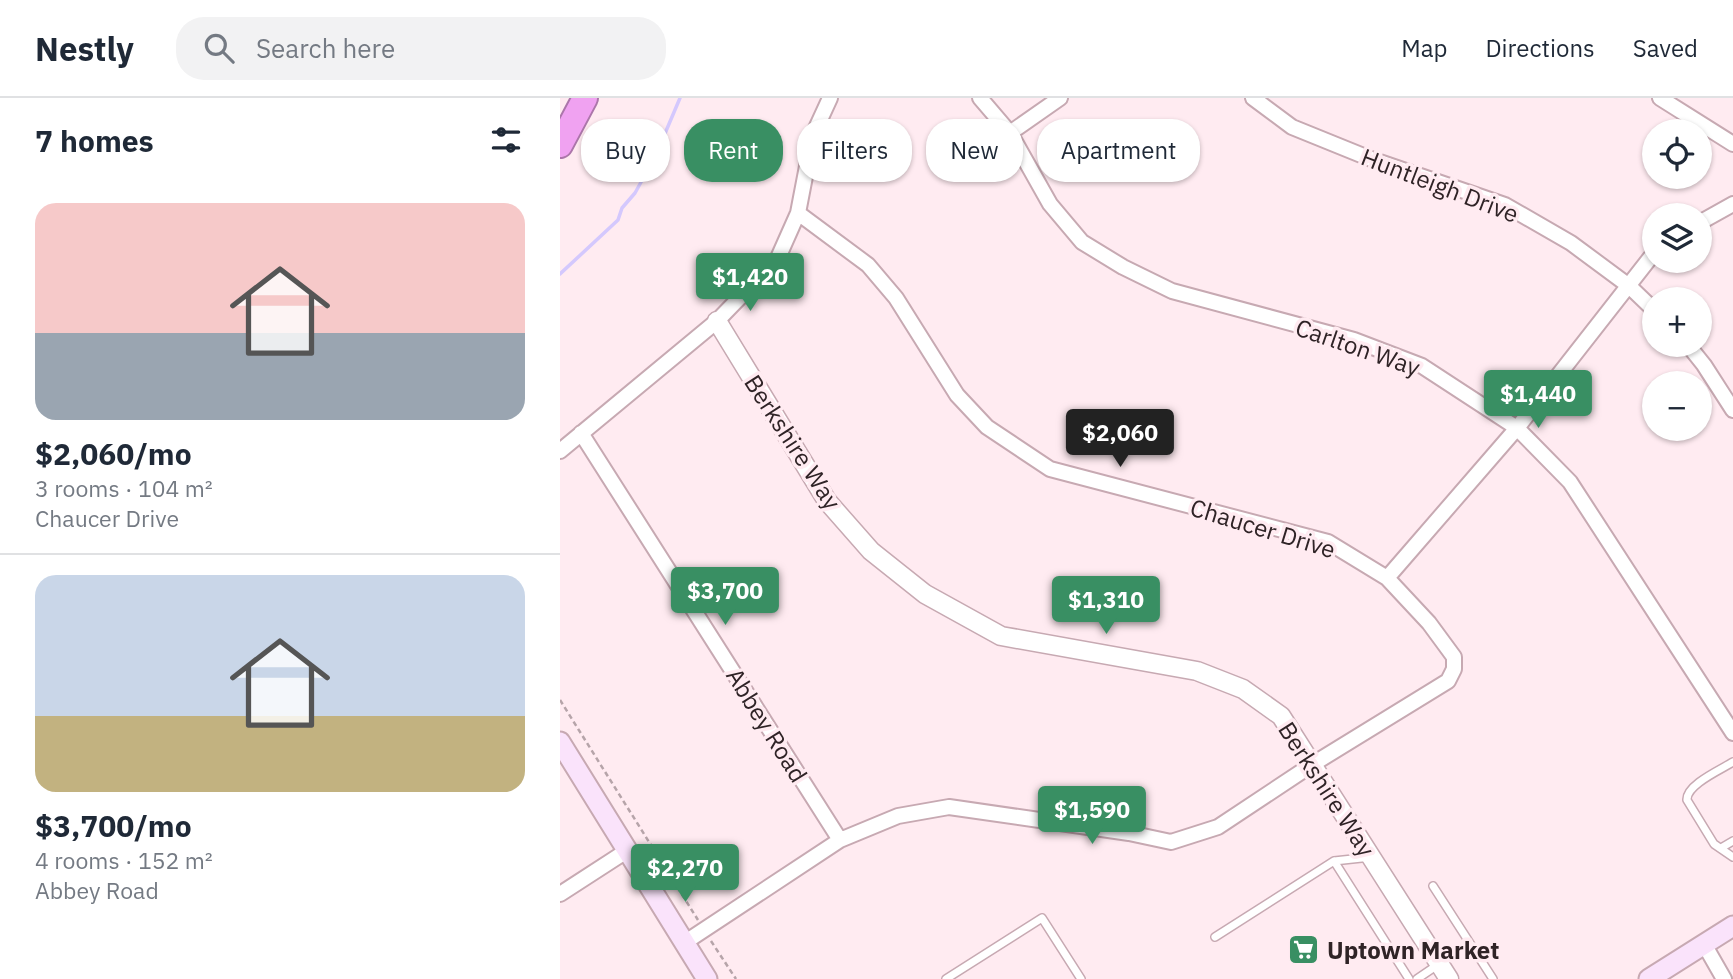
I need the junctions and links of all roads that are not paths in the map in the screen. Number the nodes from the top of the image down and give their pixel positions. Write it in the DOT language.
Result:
graph roads {
  1 [pos="585,98"];
  2 [pos="830,98"];
  3 [pos="980,98"];
  4 [pos="1060,98"];
  5 [pos="1253,98"];
  6 [pos="1660,98"];
  7 [pos="998,119"];
  8 [pos="1023,124"];
  9 [pos="1733,144"];
  10 [pos="560,145"];
  11 [pos="1023,156"];
  12 [pos="1733,204"];
  13 [pos="798,213"];
  14 [pos="1712,216"];
  15 [pos="1642,269"];
  16 [pos="1629,286"];
  17 [pos="1642,298"];
  18 [pos="717,321"];
  19 [pos="1698,357"];
  20 [pos="1733,410"];
  21 [pos="1517,428"];
  22 [pos="581,433"];
  23 [pos="560,451"];
  24 [pos="1387,578"];
  25 [pos="1733,733"];
  26 [pos="560,742"];
  27 [pos="1313,764"];
  28 [pos="1732,764"];
  29 [pos="840,840"];
  30 [pos="1733,841"];
  31 [pos="1721,848"];
  32 [pos="628,850"];
  33 [pos="1371,857"];
  34 [pos="1733,857"];
  35 [pos="1334,862"];
  36 [pos="1433,886"];
  37 [pos="560,894"];
  38 [pos="1733,926"];
  39 [pos="1215,937"];
  40 [pos="684,943"];
  41 [pos="1704,944"];
  42 [pos="1444,972"];
  43 [pos="707,979"];
  44 [pos="946,979"];
  45 [pos="1081,979"];
  46 [pos="1409,979"];
  47 [pos="1417,979"];
  48 [pos="1493,979"];
  49 [pos="1649,979"];
  50 [pos="1724,979"];
  1 -- 10 [label="highway"];
  2 -- 13 [label="street"];
  3 -- 7 [label="street, Carlton Way"];
  4 -- 8 [label="street"];
  5 -- 16 [label="street, Huntleigh Drive"];
  6 -- 9 [label="street"];
  11 -- 21 [label="street, Carlton Way"];
  12 -- 14 [label="street"];
  13 -- 18 [label="street"];
  13 -- 24 [label="street, Chaucer Drive"];
  15 -- 16 [label="street"];
  16 -- 17 [label="street, Huntleigh Drive"];
  16 -- 21 [label="street"];
  18 -- 22 [label="street"];
  18 -- 27 [label="street, Berkshire Way"];
  19 -- 20 [label="street"];
  21 -- 24 [label="street"];
  21 -- 25 [label="street, Carlton Way"];
  22 -- 23 [label="street"];
  22 -- 29 [label="street, Abbey Road"];
  24 -- 27 [label="street, Chaucer Drive"];
  26 -- 32 [label="main road"];
  27 -- 29 [label="street"];
  27 -- 33 [label="street, Berkshire Way"];
  28 -- 31 [label="lane"];
  29 -- 40 [label="street"];
  30 -- 31 [label="lane"];
  31 -- 34 [label="lane"];
  32 -- 37 [label="street"];
  32 -- 40 [label="main road"];
  33 -- 35 [label="lane"];
  33 -- 42 [label="street, Berkshire Way"];
  35 -- 39 [label="lane"];
  35 -- 46 [label="lane"];
  36 -- 48 [label="lane"];
  38 -- 41 [label="main road"];
  40 -- 43 [label="main road"];
  41 -- 49 [label="main road"];
  41 -- 50 [label="street"];
  42 -- 47 [label="lane"];
  44 -- 45 [label="lane"];
}
